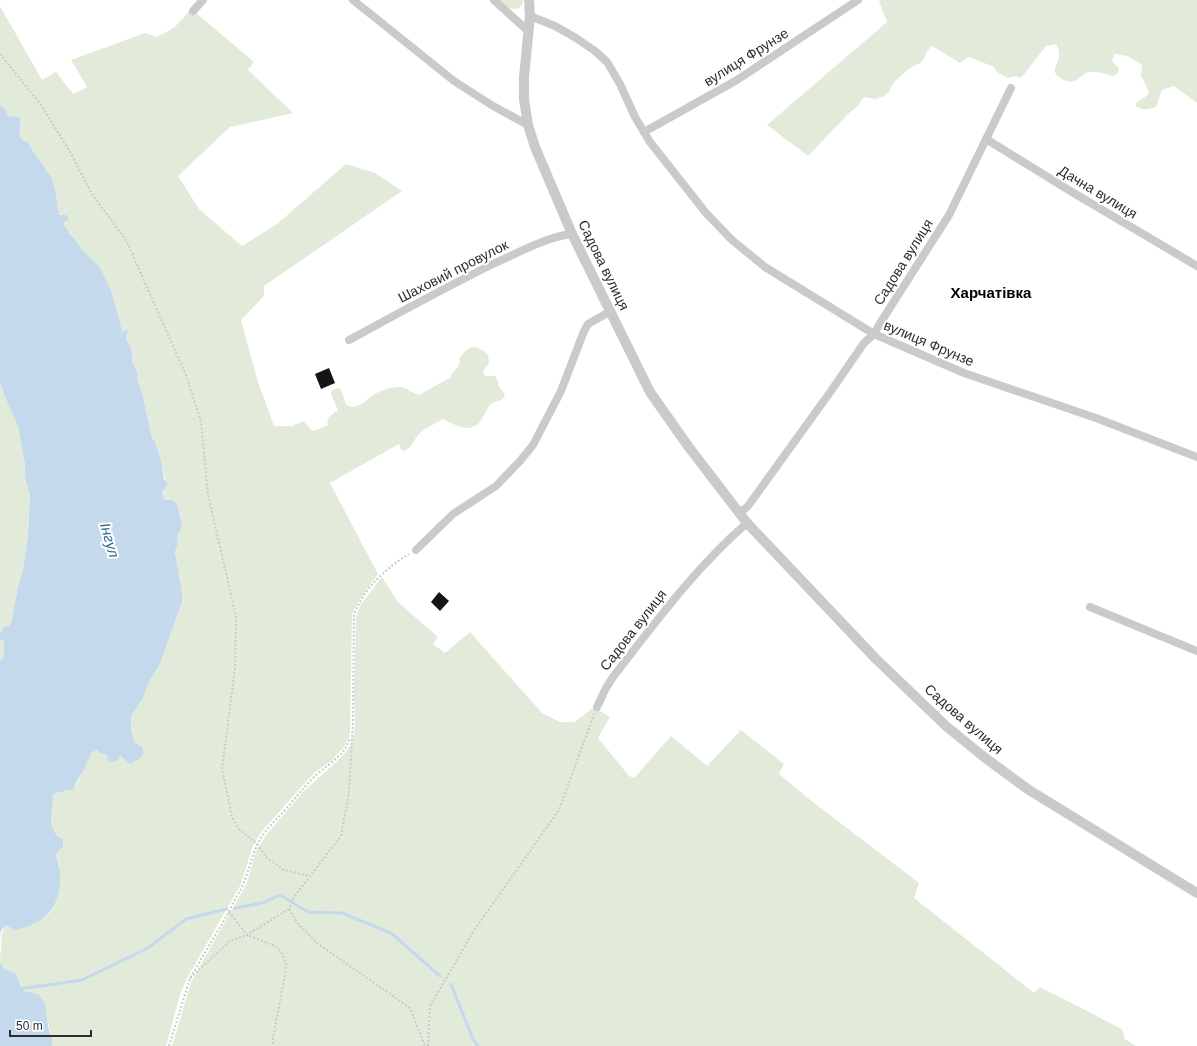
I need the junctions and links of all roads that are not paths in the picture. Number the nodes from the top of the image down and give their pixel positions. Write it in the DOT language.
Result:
graph roads {
  1 [pos="203,0"];
  2 [pos="353,0"];
  3 [pos="494,0"];
  4 [pos="529,0"];
  5 [pos="858,0"];
  6 [pos="193,11"];
  7 [pos="530,16"];
  8 [pos="528,31"];
  9 [pos="1011,88"];
  10 [pos="528,125"];
  11 [pos="644,132"];
  12 [pos="986,139"];
  13 [pos="572,234"];
  14 [pos="1197,266"];
  15 [pos="611,311"];
  16 [pos="874,334"];
  17 [pos="349,340"];
  18 [pos="1197,457"];
  19 [pos="740,513"];
  20 [pos="748,523"];
  21 [pos="416,550"];
  22 [pos="1090,607"];
  23 [pos="1197,651"];
  24 [pos="597,707"];
  25 [pos="1197,893"];
  1 -- 6 [label="street"];
  2 -- 10 [label="street"];
  3 -- 8 [label="street"];
  4 -- 7 [label="street, Садова вулиця"];
  5 -- 11 [label="street, вулиця Фрунзе"];
  7 -- 8 [label="street, Садова вулиця"];
  7 -- 11 [label="street, вулиця Фрунзе"];
  8 -- 10 [label="street, Садова вулиця"];
  9 -- 12 [label="street, Садова вулиця"];
  10 -- 13 [label="street, Садова вулиця"];
  11 -- 16 [label="street, вулиця Фрунзе"];
  12 -- 14 [label="street, Дачна вулиця"];
  12 -- 16 [label="street, Садова вулиця"];
  13 -- 15 [label="street, Садова вулиця"];
  13 -- 17 [label="street, Шаховий провулок"];
  15 -- 19 [label="street, Садова вулиця"];
  15 -- 21 [label="street"];
  16 -- 18 [label="street, вулиця Фрунзе"];
  16 -- 19 [label="street, Садова вулиця"];
  19 -- 20 [label="street, Садова вулиця"];
  20 -- 24 [label="street, Садова вулиця"];
  20 -- 25 [label="street, Садова вулиця"];
  22 -- 23 [label="street"];
}
